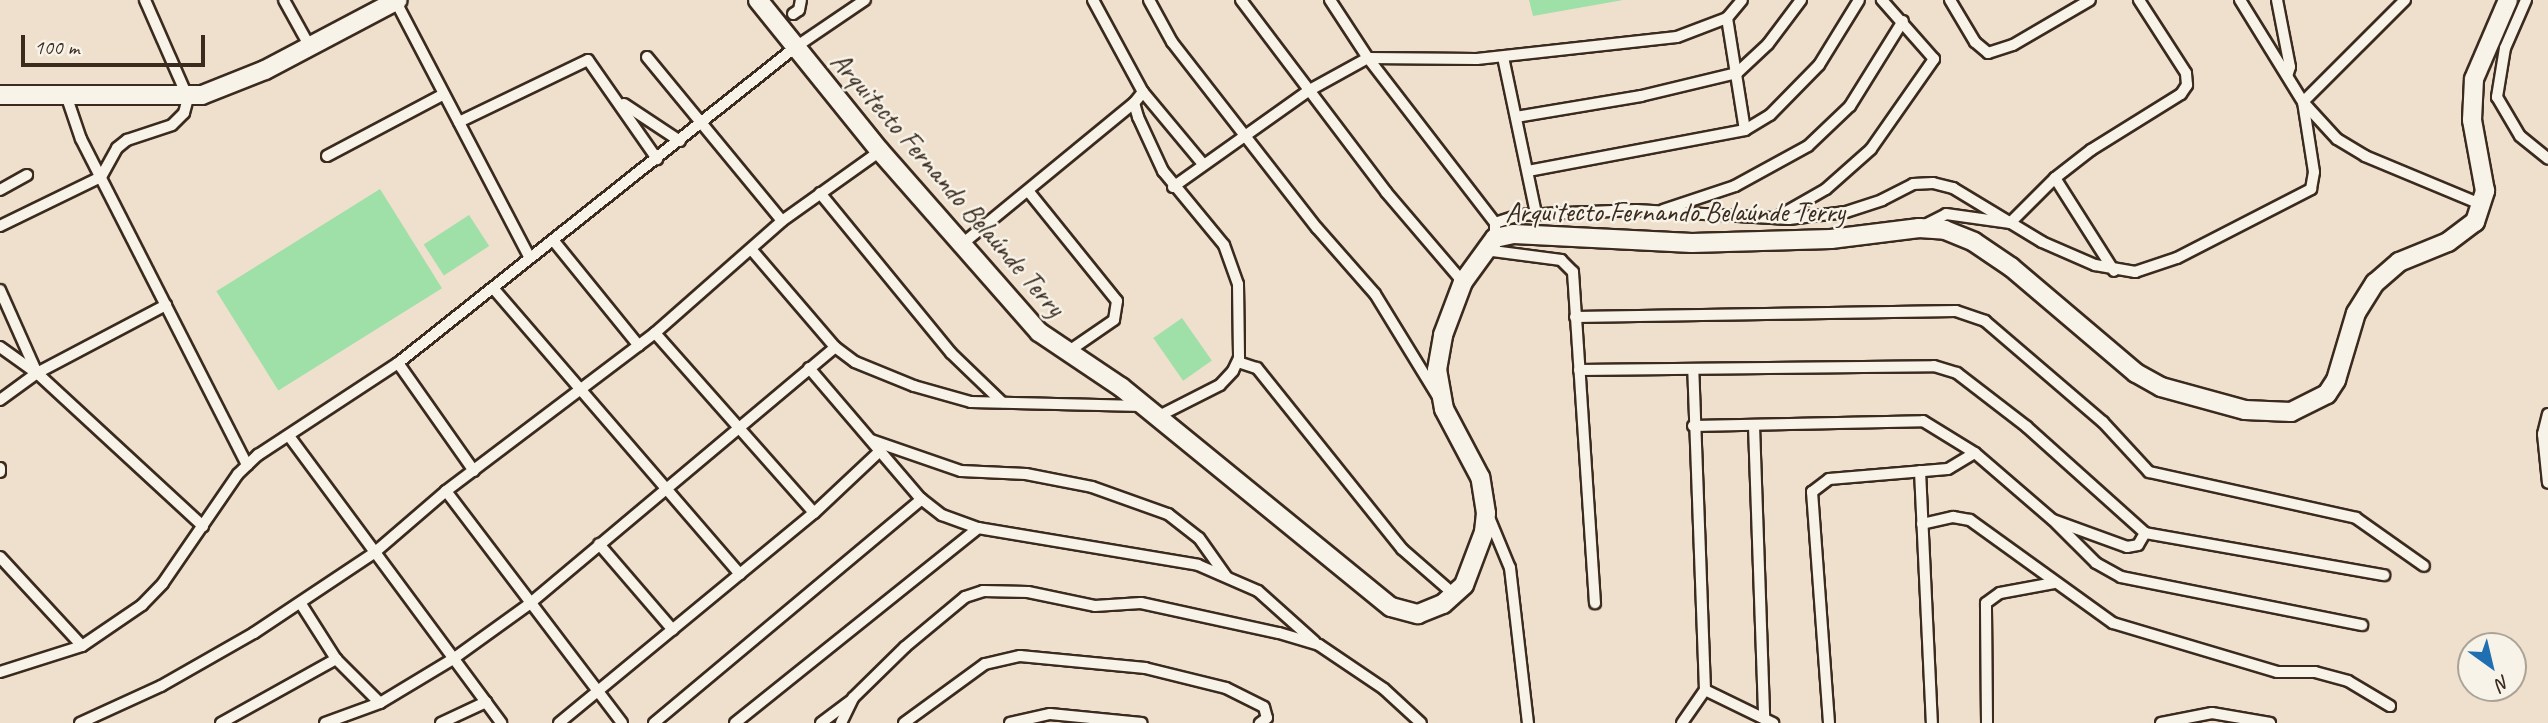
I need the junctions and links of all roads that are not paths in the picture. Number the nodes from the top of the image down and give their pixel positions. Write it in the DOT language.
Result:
graph roads {
  1 [pos="145,0"];
  2 [pos="284,0"];
  3 [pos="396,0"];
  4 [pos="758,0"];
  5 [pos="801,0"];
  6 [pos="865,0"];
  7 [pos="1093,0"];
  8 [pos="1149,0"];
  9 [pos="1241,0"];
  10 [pos="1330,0"];
  11 [pos="1742,0"];
  12 [pos="1801,0"];
  13 [pos="1859,0"];
  14 [pos="1882,0"];
  15 [pos="1950,0"];
  16 [pos="2090,0"];
  17 [pos="2138,0"];
  18 [pos="2240,0"];
  19 [pos="2277,0"];
  20 [pos="2405,0"];
  21 [pos="2508,0"];
  22 [pos="2526,0"];
  23 [pos="793,14"];
  24 [pos="1727,18"];
  25 [pos="1903,21"];
  26 [pos="310,47"];
  27 [pos="797,47"];
  28 [pos="647,57"];
  29 [pos="1503,57"];
  30 [pos="1368,58"];
  31 [pos="1737,73"];
  32 [pos="2287,76"];
  33 [pos="1308,91"];
  34 [pos="1143,92"];
  35 [pos="444,94"];
  36 [pos="0,95"];
  37 [pos="66,95"];
  38 [pos="188,98"];
  39 [pos="619,101"];
  40 [pos="2303,102"];
  41 [pos="1134,103"];
  42 [pos="1516,117"];
  43 [pos="458,122"];
  44 [pos="705,122"];
  45 [pos="1745,130"];
  46 [pos="1243,134"];
  47 [pos="680,141"];
  48 [pos="880,152"];
  49 [pos="327,156"];
  50 [pos="657,159"];
  51 [pos="2548,159"];
  52 [pos="1203,164"];
  53 [pos="1528,171"];
  54 [pos="27,175"];
  55 [pos="101,177"];
  56 [pos="2055,178"];
  57 [pos="1172,187"];
  58 [pos="0,190"];
  59 [pos="1029,192"];
  60 [pos="820,193"];
  61 [pos="2483,205"];
  62 [pos="1657,212"];
  63 [pos="1536,213"];
  64 [pos="1774,218"];
  65 [pos="782,221"];
  66 [pos="2010,223"];
  67 [pos="0,226"];
  68 [pos="1919,228"];
  69 [pos="1490,237"];
  70 [pos="553,240"];
  71 [pos="961,245"];
  72 [pos="751,249"];
  73 [pos="530,258"];
  74 [pos="2114,271"];
  75 [pos="1463,282"];
  76 [pos="493,288"];
  77 [pos="0,290"];
  78 [pos="166,305"];
  79 [pos="1575,317"];
  80 [pos="655,333"];
  81 [pos="639,345"];
  82 [pos="0,347"];
  83 [pos="835,347"];
  84 [pos="1065,354"];
  85 [pos="1238,362"];
  86 [pos="398,363"];
  87 [pos="809,368"];
  88 [pos="1693,369"];
  89 [pos="1579,370"];
  90 [pos="37,373"];
  91 [pos="577,391"];
  92 [pos="0,400"];
  93 [pos="1002,402"];
  94 [pos="1444,409"];
  95 [pos="1151,411"];
  96 [pos="2548,414"];
  97 [pos="738,426"];
  98 [pos="1693,426"];
  99 [pos="1754,426"];
  100 [pos="289,436"];
  101 [pos="870,439"];
  102 [pos="880,451"];
  103 [pos="1975,453"];
  104 [pos="247,465"];
  105 [pos="474,471"];
  106 [pos="1920,471"];
  107 [pos="2548,484"];
  108 [pos="662,488"];
  109 [pos="446,491"];
  110 [pos="922,499"];
  111 [pos="814,513"];
  112 [pos="1486,513"];
  113 [pos="2053,520"];
  114 [pos="1922,524"];
  115 [pos="203,526"];
  116 [pos="978,528"];
  117 [pos="2144,533"];
  118 [pos="599,544"];
  119 [pos="374,553"];
  120 [pos="0,557"];
  121 [pos="2424,566"];
  122 [pos="740,574"];
  123 [pos="2384,575"];
  124 [pos="1228,578"];
  125 [pos="2054,583"];
  126 [pos="1455,595"];
  127 [pos="1595,603"];
  128 [pos="301,604"];
  129 [pos="528,605"];
  130 [pos="2362,625"];
  131 [pos="673,630"];
  132 [pos="1319,645"];
  133 [pos="82,646"];
  134 [pos="336,659"];
  135 [pos="453,659"];
  136 [pos="0,671"];
  137 [pos="1705,690"];
  138 [pos="597,694"];
  139 [pos="853,698"];
  140 [pos="486,702"];
  141 [pos="380,703"];
  142 [pos="2390,706"];
  143 [pos="1768,720"];
  144 [pos="80,723"];
  145 [pos="220,723"];
  146 [pos="325,723"];
  147 [pos="440,723"];
  148 [pos="501,723"];
  149 [pos="559,723"];
  150 [pos="622,723"];
  151 [pos="654,723"];
  152 [pos="736,723"];
  153 [pos="821,723"];
  154 [pos="841,723"];
  155 [pos="904,723"];
  156 [pos="1010,723"];
  157 [pos="1142,723"];
  158 [pos="1260,723"];
  159 [pos="1421,723"];
  160 [pos="1528,723"];
  161 [pos="1682,723"];
  162 [pos="1829,723"];
  163 [pos="1932,723"];
  164 [pos="1987,723"];
  165 [pos="2161,723"];
  166 [pos="2270,723"];
  1 -- 38 [label="street"];
  2 -- 26 [label="street"];
  3 -- 26 [label="main road"];
  3 -- 35 [label="street"];
  4 -- 27 [label="main road, Arquitecto Fernando Belaúnde Terry"];
  5 -- 23 [label="street"];
  6 -- 27 [label="street"];
  7 -- 34 [label="street"];
  8 -- 46 [label="street"];
  9 -- 33 [label="street"];
  10 -- 30 [label="street"];
  11 -- 24 [label="street"];
  12 -- 31 [label="street"];
  13 -- 45 [label="street"];
  14 -- 25 [label="street"];
  15 -- 16 [label="street"];
  17 -- 56 [label="street"];
  18 -- 32 [label="street"];
  19 -- 32 [label="street"];
  20 -- 40 [label="street"];
  21 -- 61 [label="main road"];
  22 -- 51 [label="street"];
  24 -- 29 [label="street"];
  24 -- 31 [label="street"];
  25 -- 62 [label="street"];
  25 -- 64 [label="street"];
  26 -- 38 [label="main road"];
  27 -- 44 [label="street"];
  27 -- 48 [label="main road, Arquitecto Fernando Belaúnde Terry"];
  28 -- 44 [label="street"];
  29 -- 30 [label="street"];
  29 -- 42 [label="street"];
  30 -- 33 [label="street"];
  30 -- 69 [label="street"];
  31 -- 42 [label="street"];
  31 -- 45 [label="street"];
  32 -- 40 [label="street"];
  33 -- 46 [label="street"];
  33 -- 75 [label="street"];
  34 -- 41 [label="street"];
  34 -- 52 [label="street"];
  35 -- 43 [label="street"];
  35 -- 49 [label="street"];
  36 -- 37 [label="main road"];
  37 -- 38 [label="main road"];
  37 -- 55 [label="street"];
  38 -- 55 [label="street"];
  39 -- 43 [label="street"];
  39 -- 47 [label="street"];
  39 -- 50 [label="street"];
  40 -- 61 [label="street"];
  40 -- 74 [label="street"];
  41 -- 57 [label="street"];
  41 -- 59 [label="street"];
  42 -- 53 [label="street"];
  43 -- 73 [label="street"];
  44 -- 47 [label="street"];
  44 -- 65 [label="street"];
  45 -- 53 [label="street"];
  46 -- 52 [label="street"];
  46 -- 94 [label="street"];
  47 -- 50 [label="street"];
  48 -- 60 [label="street"];
  48 -- 71 [label="main road, Arquitecto Fernando Belaúnde Terry"];
  50 -- 70 [label="street"];
  52 -- 57 [label="street"];
  53 -- 63 [label="street"];
  54 -- 58 [label="street"];
  55 -- 67 [label="street"];
  55 -- 78 [label="street"];
  56 -- 66 [label="street"];
  56 -- 74 [label="street"];
  57 -- 85 [label="street"];
  59 -- 71 [label="street"];
  59 -- 84 [label="street"];
  60 -- 65 [label="street"];
  60 -- 93 [label="street"];
  61 -- 68 [label="main road, Arquitecto Fernando Belaúnde Terry"];
  62 -- 63 [label="street"];
  62 -- 64 [label="street"];
  63 -- 69 [label="street"];
  64 -- 66 [label="street"];
  65 -- 72 [label="street"];
  66 -- 68 [label="street"];
  66 -- 74 [label="street"];
  68 -- 69 [label="main road, Arquitecto Fernando Belaúnde Terry"];
  69 -- 75 [label="main road, Arquitecto Fernando Belaúnde Terry"];
  69 -- 79 [label="street"];
  70 -- 73 [label="street"];
  70 -- 81 [label="street"];
  71 -- 84 [label="main road, Arquitecto Fernando Belaúnde Terry"];
  72 -- 80 [label="street"];
  72 -- 83 [label="street"];
  73 -- 76 [label="street"];
  75 -- 94 [label="main road, Arquitecto Fernando Belaúnde Terry"];
  76 -- 86 [label="street"];
  76 -- 91 [label="street"];
  77 -- 90 [label="street"];
  78 -- 90 [label="street"];
  78 -- 104 [label="street"];
  79 -- 89 [label="street"];
  79 -- 121 [label="street"];
  80 -- 81 [label="street"];
  80 -- 97 [label="street"];
  81 -- 91 [label="street"];
  82 -- 90 [label="street"];
  83 -- 87 [label="street"];
  83 -- 93 [label="street"];
  84 -- 95 [label="main road, Arquitecto Fernando Belaúnde Terry"];
  85 -- 95 [label="street"];
  85 -- 126 [label="street"];
  86 -- 100 [label="street"];
  86 -- 105 [label="street"];
  87 -- 97 [label="street"];
  87 -- 101 [label="street"];
  88 -- 89 [label="street"];
  88 -- 98 [label="street"];
  88 -- 117 [label="street"];
  89 -- 127 [label="street"];
  90 -- 92 [label="street"];
  90 -- 115 [label="street"];
  91 -- 105 [label="street"];
  91 -- 108 [label="street"];
  93 -- 95 [label="street"];
  94 -- 112 [label="main road, Arquitecto Fernando Belaúnde Terry"];
  95 -- 126 [label="main road, Arquitecto Fernando Belaúnde Terry"];
  96 -- 107 [label="street"];
  97 -- 108 [label="street"];
  97 -- 111 [label="street"];
  98 -- 99 [label="street"];
  98 -- 137 [label="street"];
  99 -- 103 [label="street"];
  99 -- 143 [label="street"];
  100 -- 104 [label="street"];
  100 -- 119 [label="street"];
  101 -- 102 [label="street"];
  101 -- 124 [label="street"];
  102 -- 110 [label="street"];
  102 -- 111 [label="street"];
  103 -- 106 [label="street"];
  103 -- 113 [label="street"];
  104 -- 115 [label="street"];
  105 -- 109 [label="street"];
  106 -- 114 [label="street"];
  106 -- 162 [label="street"];
  108 -- 118 [label="street"];
  108 -- 122 [label="street"];
  109 -- 119 [label="street"];
  109 -- 129 [label="street"];
  110 -- 116 [label="street"];
  110 -- 151 [label="street"];
  111 -- 122 [label="street"];
  112 -- 126 [label="main road, Arquitecto Fernando Belaúnde Terry"];
  112 -- 160 [label="street"];
  113 -- 117 [label="street"];
  113 -- 130 [label="street"];
  114 -- 125 [label="street"];
  114 -- 163 [label="street"];
  115 -- 133 [label="street"];
  116 -- 124 [label="street"];
  116 -- 152 [label="street"];
  117 -- 123 [label="street"];
  118 -- 129 [label="street"];
  118 -- 131 [label="street"];
  119 -- 128 [label="street"];
  119 -- 135 [label="street"];
  120 -- 133 [label="street"];
  122 -- 131 [label="street"];
  124 -- 132 [label="street"];
  125 -- 142 [label="street"];
  125 -- 164 [label="street"];
  128 -- 134 [label="street"];
  128 -- 144 [label="street"];
  129 -- 135 [label="street"];
  129 -- 138 [label="street"];
  131 -- 138 [label="street"];
  132 -- 139 [label="street"];
  132 -- 159 [label="street"];
  133 -- 136 [label="street"];
  134 -- 141 [label="street"];
  134 -- 145 [label="street"];
  135 -- 140 [label="street"];
  135 -- 141 [label="street"];
  137 -- 143 [label="street"];
  137 -- 161 [label="street"];
  138 -- 149 [label="street"];
  138 -- 150 [label="street"];
  139 -- 153 [label="street"];
  139 -- 154 [label="street"];
  140 -- 147 [label="street"];
  140 -- 148 [label="street"];
  141 -- 146 [label="street"];
  155 -- 158 [label="street"];
  156 -- 157 [label="street"];
  165 -- 166 [label="street"];
}
